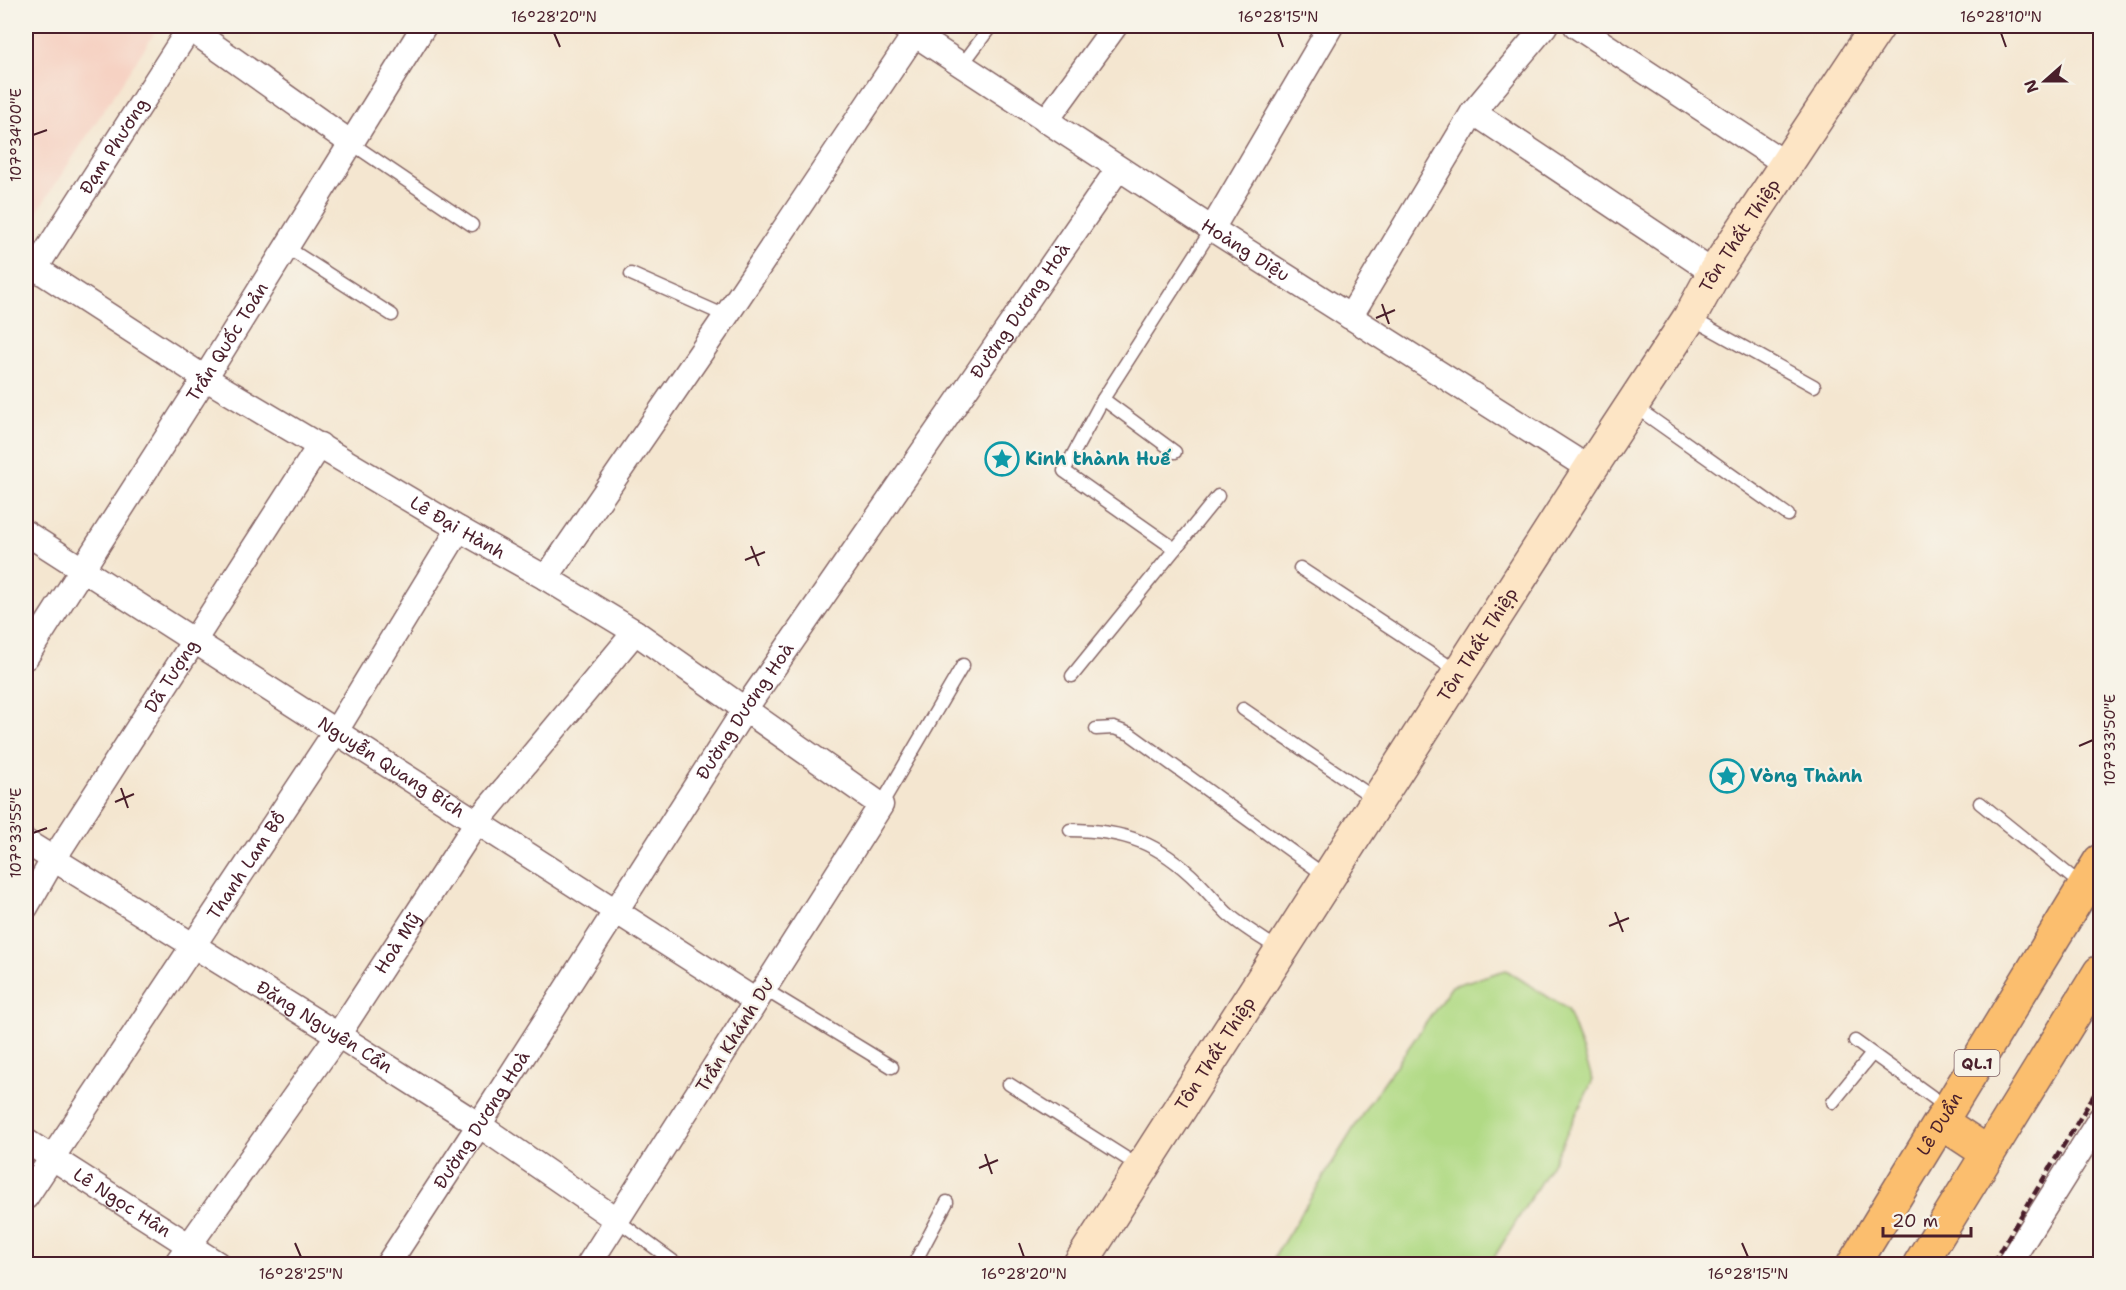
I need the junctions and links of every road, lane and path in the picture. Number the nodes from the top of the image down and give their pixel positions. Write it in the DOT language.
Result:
graph roads {
  1 [pos="424,26"];
  2 [pos="991,26"];
  3 [pos="1115,26"];
  4 [pos="1331,26"];
  5 [pos="1545,26"];
  6 [pos="1576,26"];
  7 [pos="1878,26"];
  8 [pos="190,27"];
  9 [pos="908,30"];
  10 [pos="962,64"];
  11 [pos="1473,112"];
  12 [pos="1046,121"];
  13 [pos="351,143"];
  14 [pos="1786,164"];
  15 [pos="1118,169"];
  16 [pos="472,225"];
  17 [pos="1212,229"];
  18 [pos="286,247"];
  19 [pos="31,265"];
  20 [pos="1714,273"];
  21 [pos="631,274"];
  22 [pos="392,315"];
  23 [pos="726,316"];
  24 [pos="1350,317"];
  25 [pos="1690,317"];
  26 [pos="205,378"];
  27 [pos="1814,386"];
  28 [pos="1103,399"];
  29 [pos="1633,405"];
  30 [pos="320,445"];
  31 [pos="1175,452"];
  32 [pos="1590,470"];
  33 [pos="1218,496"];
  34 [pos="1788,515"];
  35 [pos="459,529"];
  36 [pos="26,533"];
  37 [pos="1175,549"];
  38 [pos="1300,568"];
  39 [pos="82,569"];
  40 [pos="546,578"];
  41 [pos="635,632"];
  42 [pos="193,642"];
  43 [pos="26,657"];
  44 [pos="963,665"];
  45 [pos="1460,673"];
  46 [pos="1072,676"];
  47 [pos="745,709"];
  48 [pos="1243,709"];
  49 [pos="1096,729"];
  50 [pos="336,731"];
  51 [pos="1378,800"];
  52 [pos="1980,803"];
  53 [pos="881,806"];
  54 [pos="477,822"];
  55 [pos="1070,830"];
  56 [pos="26,842"];
  57 [pos="53,860"];
  58 [pos="2093,875"];
  59 [pos="1328,878"];
  60 [pos="26,907"];
  61 [pos="616,912"];
  62 [pos="192,946"];
  63 [pos="1281,951"];
  64 [pos="2100,972"];
  65 [pos="760,995"];
  66 [pos="338,1035"];
  67 [pos="1855,1041"];
  68 [pos="1872,1054"];
  69 [pos="892,1066"];
  70 [pos="1009,1084"];
  71 [pos="1833,1102"];
  72 [pos="1945,1116"];
  73 [pos="2100,1119"];
  74 [pos="480,1125"];
  75 [pos="26,1142"];
  76 [pos="1988,1153"];
  77 [pos="50,1158"];
  78 [pos="1142,1168"];
  79 [pos="26,1197"];
  80 [pos="947,1202"];
  81 [pos="617,1220"];
  82 [pos="182,1255"];
  83 [pos="218,1264"];
  84 [pos="388,1264"];
  85 [pos="589,1264"];
  86 [pos="676,1264"];
  87 [pos="914,1264"];
  88 [pos="1080,1264"];
  89 [pos="1854,1264"];
  90 [pos="1920,1264"];
  91 [pos="2009,1264"];
  1 -- 13 [label="street, Trần Quốc Toản"];
  2 -- 10 [label="lane"];
  3 -- 12 [label="street"];
  4 -- 17 [label="street"];
  5 -- 11 [label="street"];
  6 -- 14 [label="street"];
  7 -- 14 [label="street, Tôn Thất Thiệp"];
  8 -- 13 [label="street"];
  8 -- 19 [label="street, Đạm Phương"];
  9 -- 10 [label="street, Hoàng Diệu"];
  9 -- 23 [label="street"];
  10 -- 12 [label="street, Hoàng Diệu"];
  11 -- 20 [label="street"];
  11 -- 24 [label="street"];
  12 -- 15 [label="street, Hoàng Diệu"];
  13 -- 16 [label="lane"];
  13 -- 18 [label="street, Trần Quốc Toản"];
  14 -- 20 [label="street, Tôn Thất Thiệp"];
  15 -- 17 [label="street, Hoàng Diệu"];
  15 -- 47 [label="street, Đường Dương Hoà"];
  17 -- 24 [label="street, Hoàng Diệu"];
  17 -- 28 [label="lane"];
  18 -- 22 [label="lane"];
  18 -- 26 [label="street, Trần Quốc Toản"];
  19 -- 26 [label="street, Lê Đại Hành"];
  20 -- 25 [label="street, Tôn Thất Thiệp"];
  21 -- 23 [label="lane"];
  23 -- 40 [label="street"];
  24 -- 32 [label="street, Hoàng Diệu"];
  25 -- 27 [label="lane"];
  25 -- 29 [label="street, Tôn Thất Thiệp"];
  26 -- 30 [label="street, Lê Đại Hành"];
  26 -- 39 [label="street, Trần Quốc Toản"];
  28 -- 31 [label="lane"];
  28 -- 37 [label="lane"];
  29 -- 32 [label="street, Tôn Thất Thiệp"];
  29 -- 34 [label="lane"];
  30 -- 35 [label="street, Lê Đại Hành"];
  30 -- 42 [label="street, Dã Tượng"];
  32 -- 45 [label="street, Tôn Thất Thiệp"];
  33 -- 37 [label="lane"];
  35 -- 40 [label="street, Lê Đại Hành"];
  35 -- 50 [label="street, Thanh Lam Bồ"];
  36 -- 39 [label="street, Nguyễn Quang Bích"];
  37 -- 46 [label="lane"];
  38 -- 45 [label="lane"];
  39 -- 42 [label="street, Nguyễn Quang Bích"];
  39 -- 43 [label="street, Trần Quốc Toản"];
  40 -- 41 [label="street, Lê Đại Hành"];
  41 -- 47 [label="street, Lê Đại Hành"];
  41 -- 54 [label="street, Hoà Mỹ"];
  42 -- 50 [label="street, Nguyễn Quang Bích"];
  42 -- 57 [label="street, Dã Tượng"];
  44 -- 53 [label="lane"];
  45 -- 51 [label="street, Tôn Thất Thiệp"];
  47 -- 53 [label="street, Lê Đại Hành"];
  47 -- 61 [label="street, Đường Dương Hoà"];
  48 -- 51 [label="lane"];
  49 -- 59 [label="lane"];
  50 -- 54 [label="street, Nguyễn Quang Bích"];
  50 -- 62 [label="street, Thanh Lam Bồ"];
  51 -- 59 [label="street, Tôn Thất Thiệp"];
  52 -- 58 [label="lane"];
  53 -- 65 [label="street, Trần Khánh Dư"];
  54 -- 61 [label="street, Nguyễn Quang Bích"];
  54 -- 66 [label="street, Hoà Mỹ"];
  55 -- 63 [label="lane"];
  56 -- 57 [label="street, Đặng Nguyên Cẩn"];
  57 -- 60 [label="street, Dã Tượng"];
  57 -- 62 [label="street, Đặng Nguyên Cẩn"];
  58 -- 72 [label="main road, Lê Duẩn / QL.1"];
  59 -- 63 [label="street, Tôn Thất Thiệp"];
  61 -- 65 [label="street, Nguyễn Quang Bích"];
  61 -- 74 [label="street, Đường Dương Hoà"];
  62 -- 66 [label="street, Đặng Nguyên Cẩn"];
  62 -- 77 [label="street, Thanh Lam Bồ"];
  63 -- 78 [label="street, Tôn Thất Thiệp"];
  64 -- 76 [label="main road"];
  65 -- 69 [label="lane"];
  65 -- 81 [label="street, Trần Khánh Dư"];
  66 -- 74 [label="street, Đặng Nguyên Cẩn"];
  66 -- 82 [label="street, Hoà Mỹ"];
  67 -- 68 [label="lane"];
  68 -- 71 [label="lane"];
  68 -- 72 [label="lane"];
  70 -- 78 [label="lane"];
  72 -- 76 [label="main road"];
  72 -- 89 [label="main road, Lê Duẩn / QL.1"];
  73 -- 91 [label="street"];
  74 -- 81 [label="street, Đặng Nguyên Cẩn"];
  74 -- 84 [label="street, Đường Dương Hoà"];
  75 -- 77 [label="street, Lê Ngọc Hân"];
  76 -- 90 [label="main road"];
  77 -- 79 [label="street, Thanh Lam Bồ"];
  77 -- 82 [label="street, Lê Ngọc Hân"];
  78 -- 88 [label="street, Tôn Thất Thiệp"];
  80 -- 87 [label="lane"];
  81 -- 85 [label="street, Trần Khánh Dư"];
  81 -- 86 [label="lane"];
  82 -- 83 [label="street, Lê Ngọc Hân"];
}
